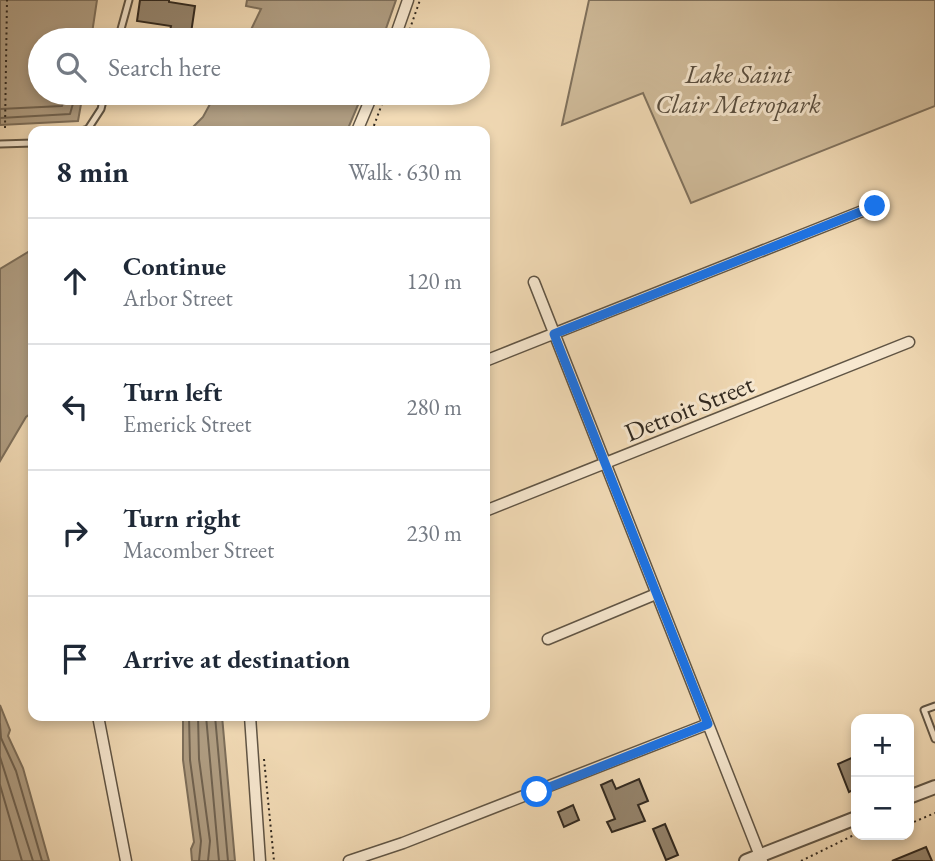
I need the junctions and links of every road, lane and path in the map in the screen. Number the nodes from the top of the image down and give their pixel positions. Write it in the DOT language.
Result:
graph roads {
  1 [pos="7,0"];
  2 [pos="129,0"];
  3 [pos="408,0"];
  4 [pos="420,0"];
  5 [pos="121,28"];
  6 [pos="398,28"];
  7 [pos="410,28"];
  8 [pos="102,105"];
  9 [pos="368,105"];
  10 [pos="382,105"];
  11 [pos="90,126"];
  12 [pos="360,126"];
  13 [pos="374,126"];
  14 [pos="5,128"];
  15 [pos="28,143"];
  16 [pos="0,144"];
  17 [pos="875,206"];
  18 [pos="534,282"];
  19 [pos="554,334"];
  20 [pos="909,342"];
  21 [pos="490,359"];
  22 [pos="606,463"];
  23 [pos="490,509"];
  24 [pos="656,594"];
  25 [pos="548,639"];
  26 [pos="935,706"];
  27 [pos="99,721"];
  28 [pos="250,721"];
  29 [pos="708,724"];
  30 [pos="935,739"];
  31 [pos="263,751"];
  32 [pos="253,756"];
  33 [pos="935,787"];
  34 [pos="914,795"];
  35 [pos="935,813"];
  36 [pos="851,820"];
  37 [pos="914,822"];
  38 [pos="851,836"];
  39 [pos="761,858"];
  40 [pos="126,861"];
  41 [pos="260,861"];
  42 [pos="274,861"];
  43 [pos="349,861"];
  44 [pos="746,861"];
  45 [pos="801,861"];
  1 -- 14 [label="path"];
  2 -- 5 [label="lane"];
  3 -- 6 [label="street"];
  4 -- 7 [label="path"];
  8 -- 11 [label="lane"];
  9 -- 12 [label="street"];
  10 -- 13 [label="path"];
  15 -- 16 [label="lane"];
  17 -- 19 [label="street"];
  18 -- 19 [label="street"];
  19 -- 21 [label="street"];
  19 -- 22 [label="street"];
  20 -- 22 [label="street, Detroit Street"];
  22 -- 23 [label="street, Detroit Street"];
  22 -- 24 [label="street"];
  24 -- 25 [label="street"];
  24 -- 29 [label="street"];
  26 -- 30 [label="lane"];
  27 -- 40 [label="street"];
  28 -- 32 [label="street"];
  29 -- 39 [label="street"];
  29 -- 43 [label="street"];
  31 -- 32 [label="street"];
  31 -- 42 [label="path"];
  32 -- 41 [label="street"];
  33 -- 34 [label="street"];
  35 -- 37 [label="path"];
  36 -- 39 [label="street"];
  38 -- 45 [label="path"];
  39 -- 44 [label="street"];
}
